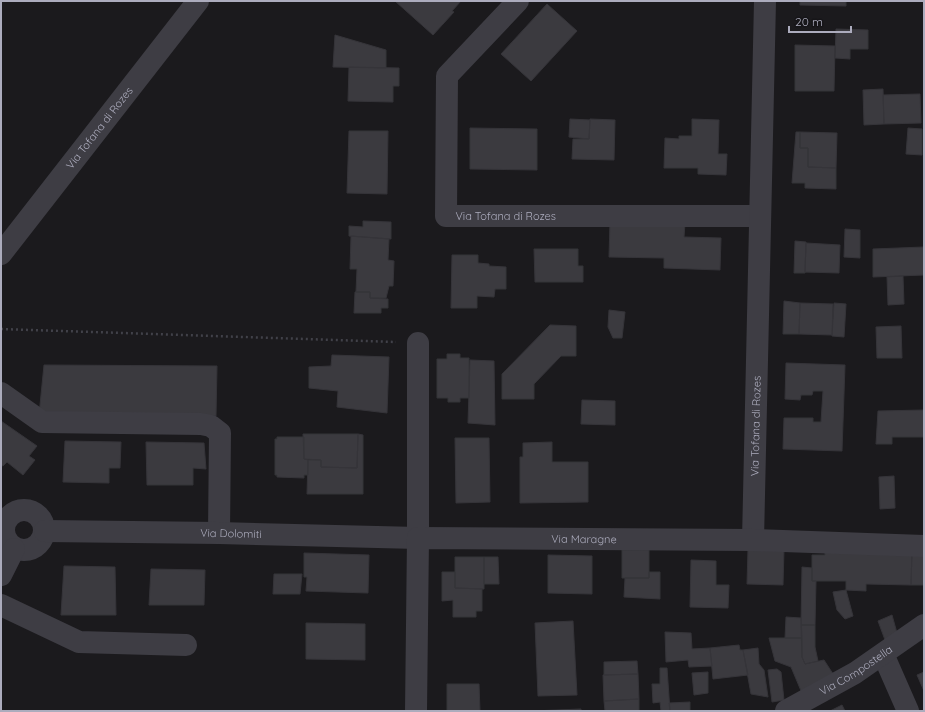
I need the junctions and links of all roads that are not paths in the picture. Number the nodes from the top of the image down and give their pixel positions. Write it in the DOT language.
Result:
graph roads {
  1 [pos="198,1"];
  2 [pos="518,1"];
  3 [pos="765,1"];
  4 [pos="760,216"];
  5 [pos="1,254"];
  6 [pos="418,343"];
  7 [pos="1,392"];
  8 [pos="4,516"];
  9 [pos="45,532"];
  10 [pos="219,532"];
  11 [pos="418,538"];
  12 [pos="753,540"];
  13 [pos="924,546"];
  14 [pos="14,549"];
  15 [pos="1,575"];
  16 [pos="1,605"];
  17 [pos="924,625"];
  18 [pos="186,646"];
  19 [pos="883,654"];
  20 [pos="416,711"];
  21 [pos="786,711"];
  22 [pos="908,711"];
  1 -- 5 [label="street, Via Tofana di Rozes"];
  2 -- 4 [label="street, Via Tofana di Rozes"];
  3 -- 4 [label="street, Via Tofana di Rozes"];
  4 -- 12 [label="street, Via Tofana di Rozes"];
  6 -- 11 [label="street"];
  7 -- 10 [label="street"];
  8 -- 9 [label="street"];
  8 -- 14 [label="street"];
  9 -- 10 [label="street, Via Dolomiti"];
  9 -- 14 [label="street"];
  10 -- 11 [label="street, Via Dolomiti"];
  11 -- 12 [label="street, Via Maragne"];
  11 -- 20 [label="street"];
  12 -- 13 [label="street, Via Maragne"];
  14 -- 15 [label="street"];
  16 -- 18 [label="street"];
  17 -- 19 [label="street, Via Compostella"];
  19 -- 21 [label="street, Via Compostella"];
  19 -- 22 [label="street"];
}
